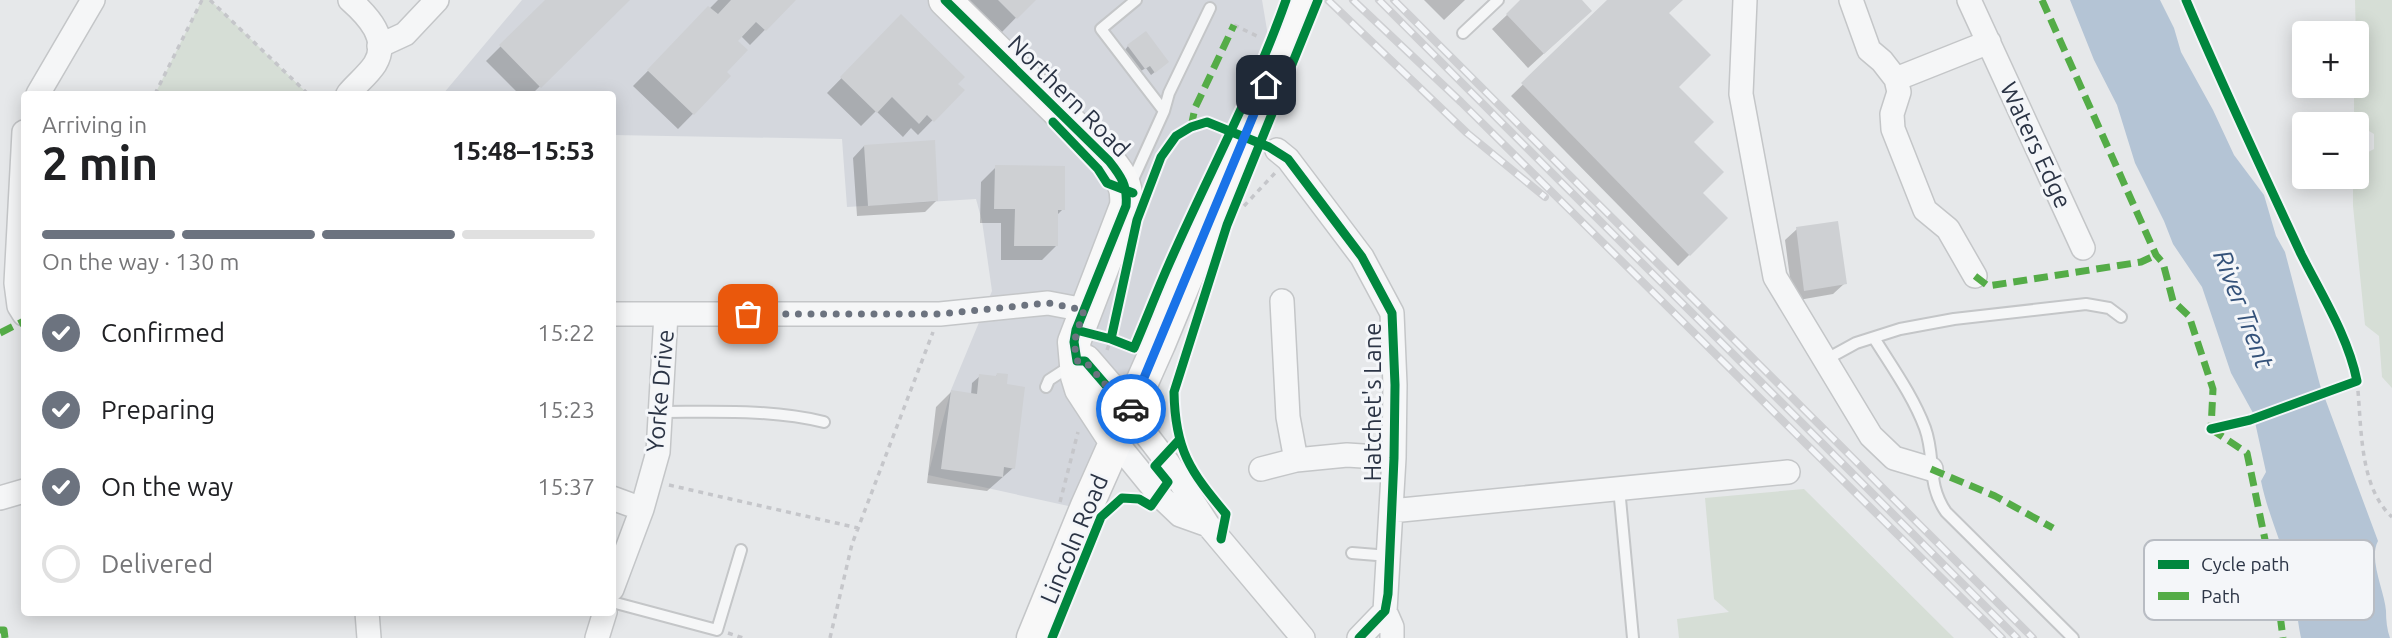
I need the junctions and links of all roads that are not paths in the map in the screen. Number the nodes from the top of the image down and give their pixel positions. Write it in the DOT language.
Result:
graph roads {
  1 [pos="93,0"];
  2 [pos="350,0"];
  3 [pos="437,0"];
  4 [pos="945,0"];
  5 [pos="1136,0"];
  6 [pos="1301,0"];
  7 [pos="1498,0"];
  8 [pos="1745,0"];
  9 [pos="1850,0"];
  10 [pos="1969,0"];
  11 [pos="1210,8"];
  12 [pos="1463,33"];
  13 [pos="1989,43"];
  14 [pos="379,46"];
  15 [pos="1896,79"];
  16 [pos="40,91"];
  17 [pos="351,91"];
  18 [pos="1164,111"];
  19 [pos="21,152"];
  20 [pos="1282,155"];
  21 [pos="1128,192"];
  22 [pos="9,232"];
  23 [pos="2083,248"];
  24 [pos="1975,276"];
  25 [pos="1282,300"];
  26 [pos="21,309"];
  27 [pos="616,314"];
  28 [pos="666,314"];
  29 [pos="2121,317"];
  30 [pos="1080,320"];
  31 [pos="1874,338"];
  32 [pos="1825,360"];
  33 [pos="1077,361"];
  34 [pos="1046,387"];
  35 [pos="660,412"];
  36 [pos="1129,412"];
  37 [pos="824,422"];
  38 [pos="1115,441"];
  39 [pos="1394,458"];
  40 [pos="1296,460"];
  41 [pos="1931,469"];
  42 [pos="1261,470"];
  43 [pos="1788,472"];
  44 [pos="1619,488"];
  45 [pos="21,492"];
  46 [pos="0,498"];
  47 [pos="616,499"];
  48 [pos="642,509"];
  49 [pos="1391,511"];
  50 [pos="1208,525"];
  51 [pos="741,550"];
  52 [pos="1352,553"];
  53 [pos="1389,556"];
  54 [pos="616,578"];
  55 [pos="616,603"];
  56 [pos="1385,611"];
  57 [pos="367,616"];
  58 [pos="604,616"];
  59 [pos="369,638"];
  60 [pos="597,638"];
  61 [pos="1033,638"];
  62 [pos="1303,638"];
  63 [pos="1359,638"];
  64 [pos="1392,638"];
  65 [pos="1633,638"];
  66 [pos="2073,638"];
  1 -- 16 [label="street"];
  2 -- 14 [label="street"];
  3 -- 14 [label="street"];
  4 -- 21 [label="main road, Northern Road"];
  5 -- 18 [label="lane"];
  6 -- 36 [label="main road, Lincoln Road"];
  7 -- 12 [label="lane"];
  8 -- 32 [label="street"];
  9 -- 15 [label="street"];
  10 -- 13 [label="street, Waters Edge"];
  11 -- 18 [label="lane"];
  13 -- 15 [label="street"];
  13 -- 23 [label="street, Waters Edge"];
  14 -- 17 [label="street"];
  15 -- 24 [label="street"];
  18 -- 21 [label="lane"];
  19 -- 22 [label="street"];
  20 -- 39 [label="street, Hatchet's Lane"];
  21 -- 30 [label="main road, Northern Road"];
  22 -- 26 [label="street"];
  25 -- 40 [label="street"];
  27 -- 28 [label="street"];
  28 -- 30 [label="street"];
  28 -- 35 [label="street, Yorke Drive"];
  29 -- 31 [label="lane"];
  30 -- 33 [label="main road, Northern Road"];
  31 -- 32 [label="lane"];
  31 -- 41 [label="lane"];
  32 -- 41 [label="street"];
  33 -- 34 [label="lane"];
  33 -- 36 [label="main road"];
  33 -- 38 [label="main road, Northern Road"];
  35 -- 37 [label="lane"];
  35 -- 48 [label="street, Yorke Drive"];
  36 -- 38 [label="main road, Lincoln Road"];
  36 -- 50 [label="street"];
  38 -- 50 [label="street"];
  38 -- 61 [label="main road, Lincoln Road"];
  39 -- 40 [label="street"];
  39 -- 49 [label="street, Hatchet's Lane"];
  40 -- 42 [label="street"];
  41 -- 66 [label="lane"];
  43 -- 44 [label="street, Hatchet's Lane"];
  44 -- 49 [label="street, Hatchet's Lane"];
  44 -- 65 [label="lane"];
  45 -- 46 [label="street"];
  47 -- 48 [label="street"];
  48 -- 54 [label="street, Yorke Drive"];
  49 -- 53 [label="street, Hatchet's Lane"];
  50 -- 62 [label="street"];
  51 -- 55 [label="lane"];
  52 -- 53 [label="lane"];
  53 -- 56 [label="street, Hatchet's Lane"];
  56 -- 63 [label="street"];
  56 -- 64 [label="street, Hatchet's Lane"];
  57 -- 59 [label="street"];
  58 -- 60 [label="street"];
}
